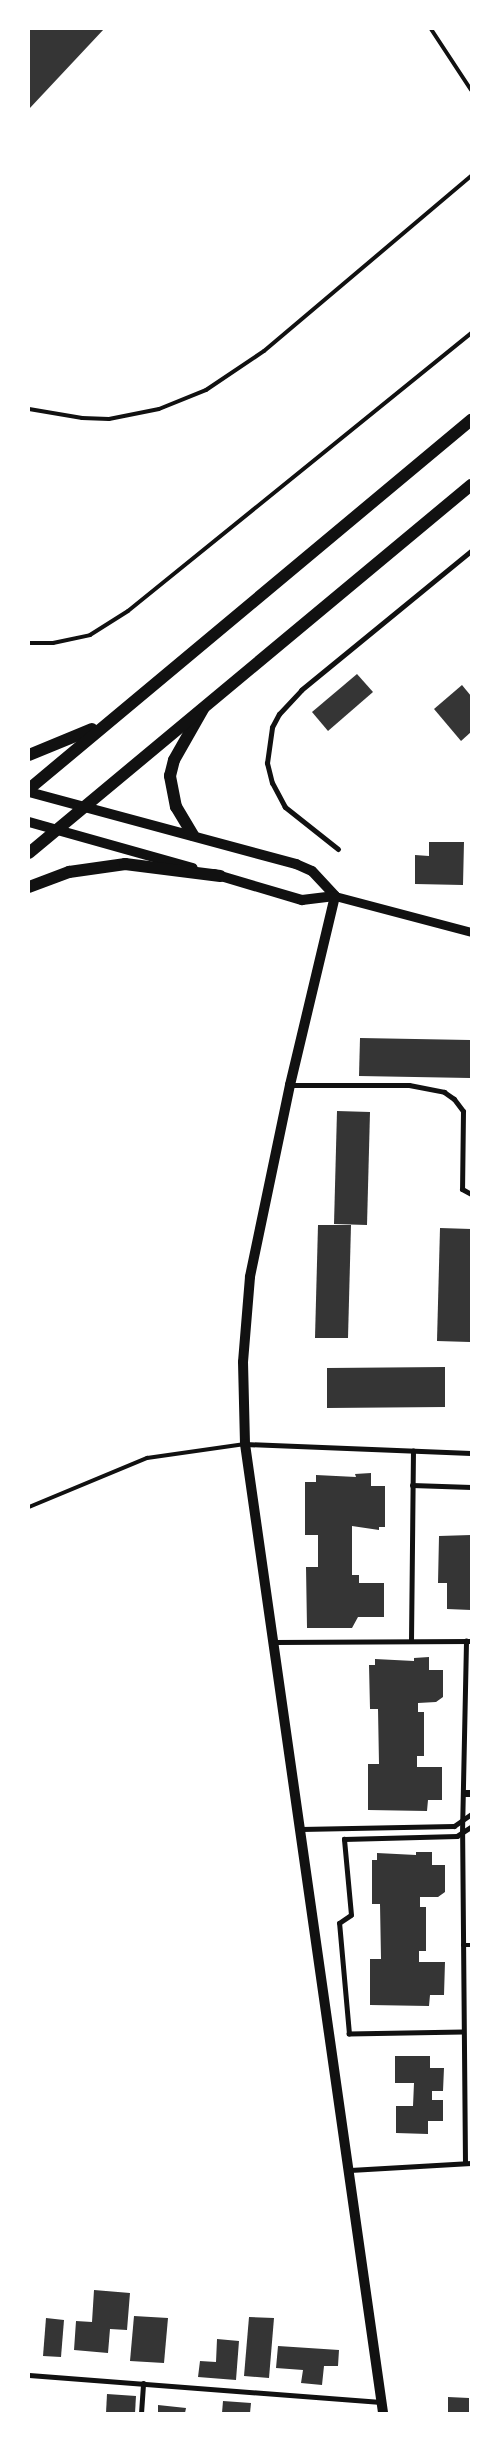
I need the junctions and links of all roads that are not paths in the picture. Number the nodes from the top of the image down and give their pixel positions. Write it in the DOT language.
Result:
graph roads {
  1 [pos="431,29"];
  2 [pos="471,90"];
  3 [pos="471,176"];
  4 [pos="471,333"];
  5 [pos="29,409"];
  6 [pos="471,420"];
  7 [pos="471,485"];
  8 [pos="471,551"];
  9 [pos="29,643"];
  10 [pos="208,702"];
  11 [pos="106,722"];
  12 [pos="29,755"];
  13 [pos="29,790"];
  14 [pos="83,805"];
  15 [pos="29,822"];
  16 [pos="54,829"];
  17 [pos="193,835"];
  18 [pos="338,849"];
  19 [pos="29,853"];
  20 [pos="220,876"];
  21 [pos="29,887"];
  22 [pos="335,896"];
  23 [pos="471,932"];
  24 [pos="290,1085"];
  25 [pos="471,1194"];
  26 [pos="245,1444"];
  27 [pos="413,1451"];
  28 [pos="471,1453"];
  29 [pos="412,1485"];
  30 [pos="471,1487"];
  31 [pos="29,1507"];
  32 [pos="411,1641"];
  33 [pos="469,1641"];
  34 [pos="274,1642"];
  35 [pos="471,1793"];
  36 [pos="463,1794"];
  37 [pos="471,1814"];
  38 [pos="462,1820"];
  39 [pos="471,1827"];
  40 [pos="301,1830"];
  41 [pos="462,1833"];
  42 [pos="463,1946"];
  43 [pos="471,1946"];
  44 [pos="463,2032"];
  45 [pos="471,2146"];
  46 [pos="465,2147"];
  47 [pos="468,2163"];
  48 [pos="350,2170"];
  49 [pos="29,2376"];
  50 [pos="143,2384"];
  51 [pos="381,2402"];
  52 [pos="141,2413"];
  53 [pos="383,2413"];
  1 -- 2 [label="lane"];
  3 -- 5 [label="lane"];
  4 -- 9 [label="lane"];
  6 -- 11 [label="main road"];
  7 -- 10 [label="main road"];
  8 -- 18 [label="street"];
  10 -- 14 [label="main road"];
  10 -- 17 [label="main road"];
  11 -- 12 [label="main road"];
  11 -- 13 [label="main road"];
  13 -- 14 [label="main road"];
  14 -- 16 [label="main road"];
  14 -- 17 [label="main road"];
  15 -- 16 [label="main road"];
  16 -- 19 [label="main road"];
  16 -- 20 [label="main road"];
  17 -- 22 [label="main road"];
  20 -- 21 [label="main road"];
  20 -- 22 [label="main road"];
  22 -- 23 [label="street"];
  22 -- 24 [label="main road"];
  24 -- 25 [label="street"];
  24 -- 26 [label="main road"];
  26 -- 27 [label="street"];
  26 -- 31 [label="lane"];
  26 -- 34 [label="main road"];
  27 -- 28 [label="street"];
  27 -- 29 [label="street"];
  29 -- 30 [label="street"];
  29 -- 32 [label="street"];
  32 -- 33 [label="street"];
  32 -- 34 [label="street"];
  33 -- 36 [label="street"];
  34 -- 40 [label="main road"];
  35 -- 36 [label="street"];
  36 -- 38 [label="street"];
  37 -- 38 [label="street"];
  38 -- 40 [label="street"];
  38 -- 41 [label="street"];
  39 -- 41 [label="street"];
  40 -- 48 [label="main road"];
  41 -- 42 [label="street"];
  41 -- 44 [label="street"];
  42 -- 43 [label="street"];
  42 -- 44 [label="street"];
  44 -- 46 [label="street"];
  45 -- 46 [label="street"];
  46 -- 47 [label="street"];
  47 -- 48 [label="street"];
  48 -- 51 [label="main road"];
  49 -- 50 [label="street"];
  50 -- 51 [label="street"];
  50 -- 52 [label="street"];
  51 -- 53 [label="main road"];
}
